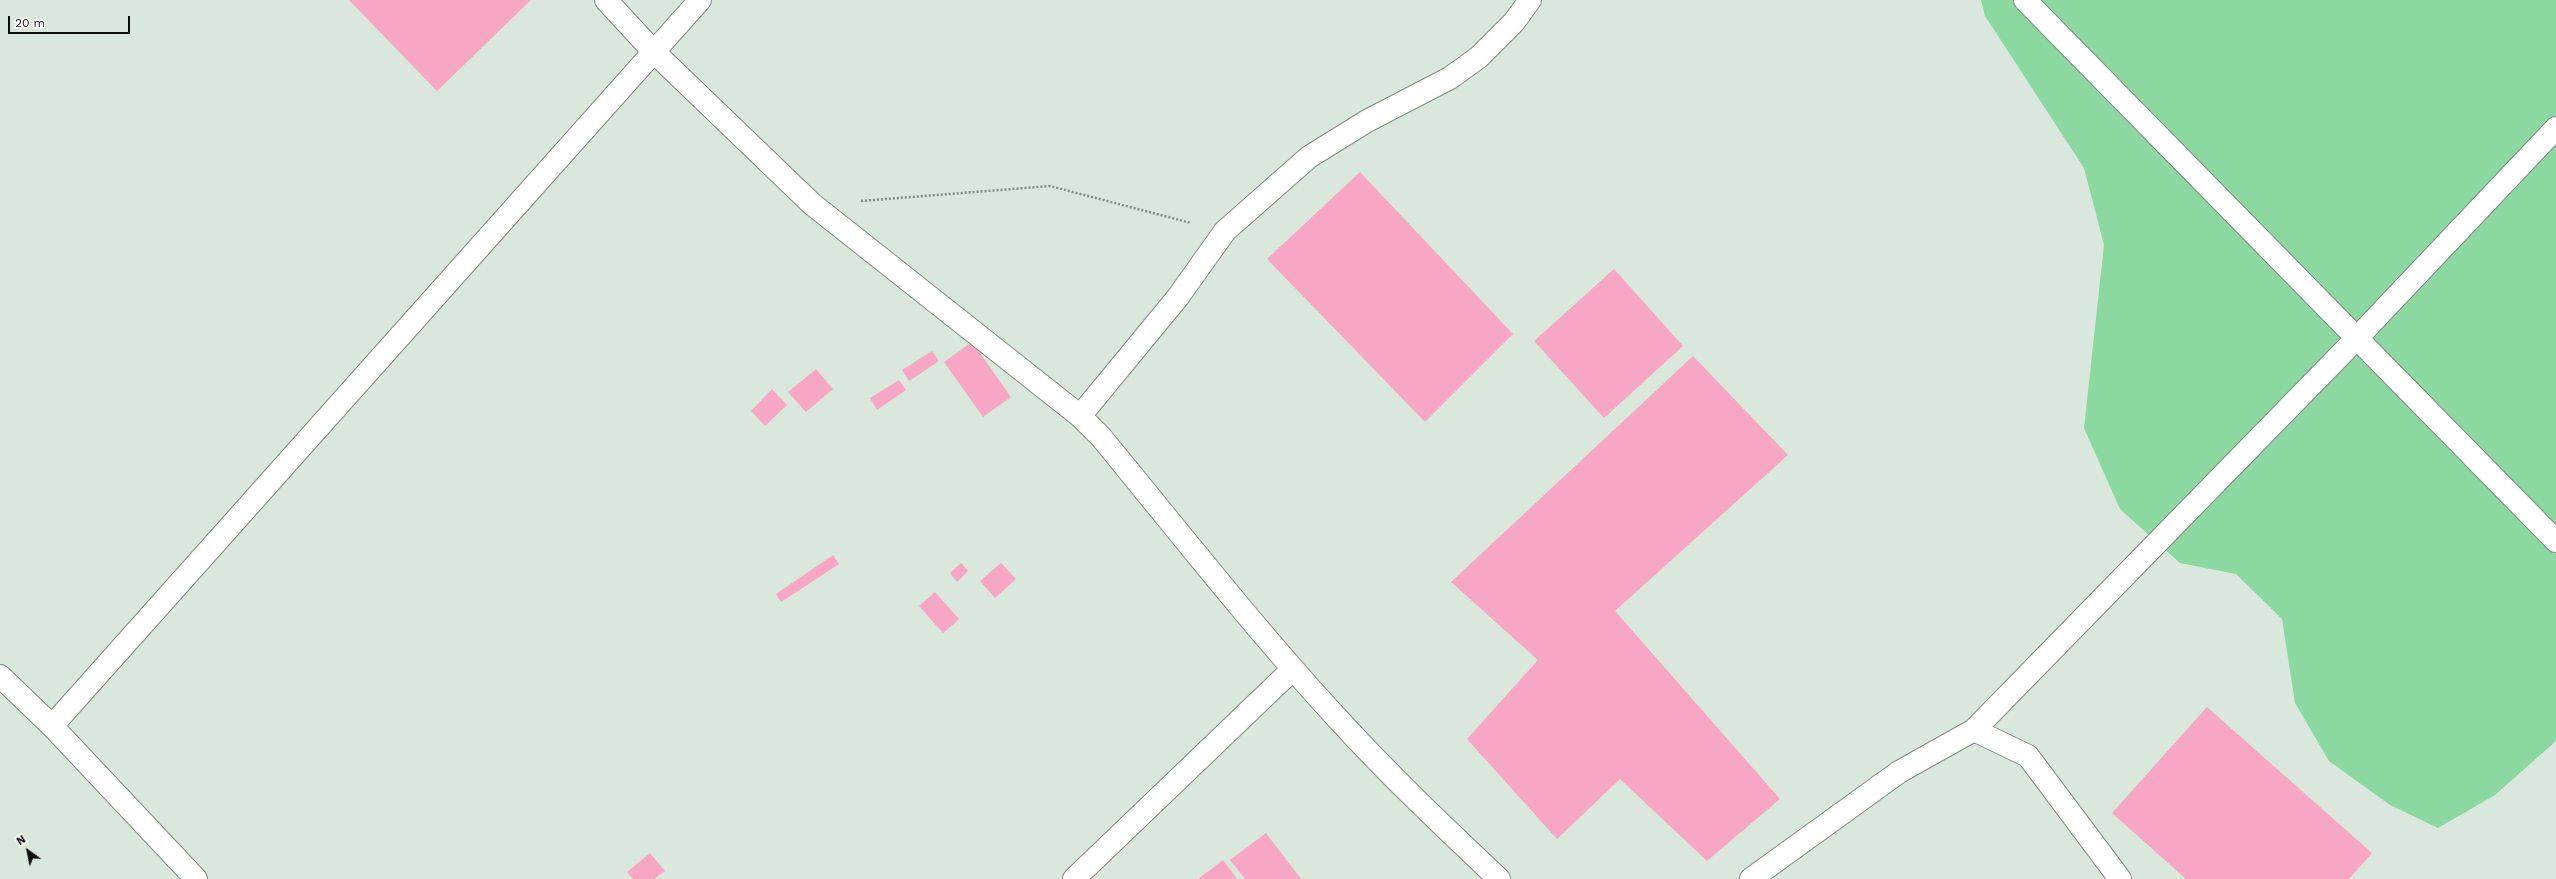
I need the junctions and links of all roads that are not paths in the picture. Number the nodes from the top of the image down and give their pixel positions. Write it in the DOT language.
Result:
graph roads {
  1 [pos="606,0"];
  2 [pos="700,0"];
  3 [pos="1530,0"];
  4 [pos="2025,0"];
  5 [pos="654,52"];
  6 [pos="2556,128"];
  7 [pos="2357,338"];
  8 [pos="1080,416"];
  9 [pos="2556,541"];
  10 [pos="1294,669"];
  11 [pos="0,676"];
  12 [pos="52,726"];
  13 [pos="1974,730"];
  14 [pos="196,879"];
  15 [pos="1074,879"];
  16 [pos="1499,879"];
  17 [pos="1751,879"];
  18 [pos="2120,879"];
  1 -- 5 [label="street"];
  2 -- 5 [label="street"];
  3 -- 8 [label="street"];
  4 -- 7 [label="street"];
  5 -- 8 [label="street"];
  5 -- 12 [label="street"];
  6 -- 7 [label="street"];
  7 -- 9 [label="street"];
  7 -- 13 [label="street"];
  8 -- 10 [label="street"];
  10 -- 15 [label="street"];
  10 -- 16 [label="street"];
  11 -- 12 [label="street"];
  12 -- 14 [label="street"];
  13 -- 17 [label="street"];
  13 -- 18 [label="street"];
}
